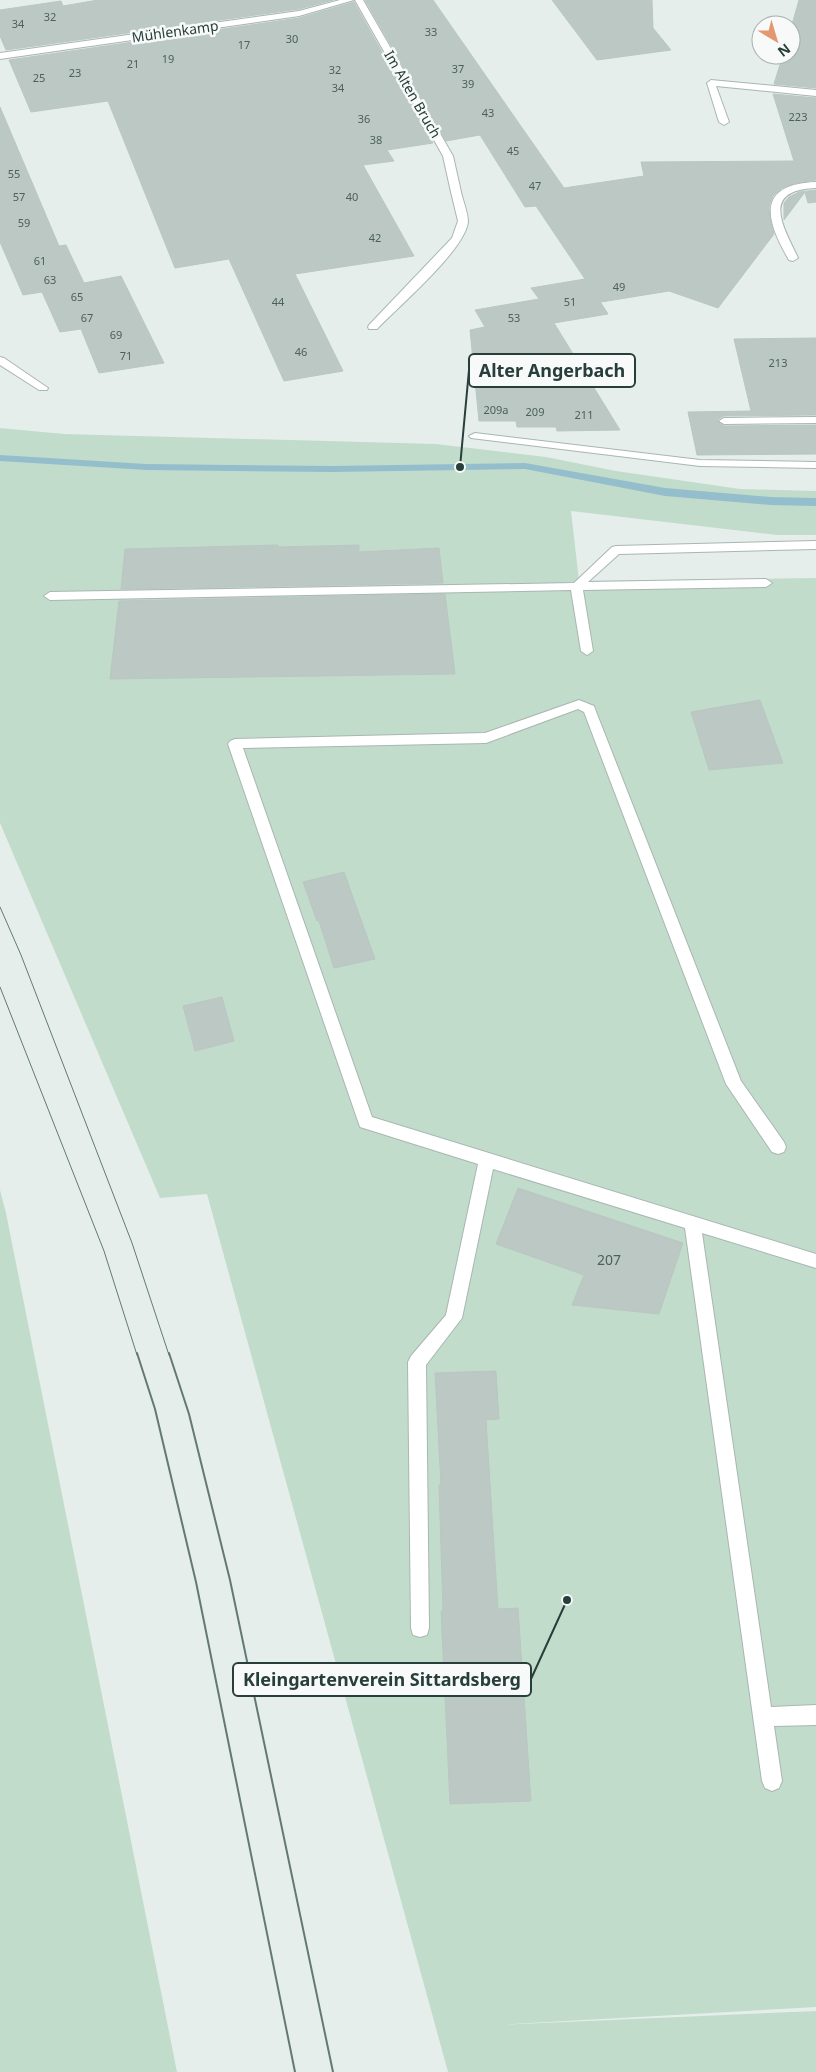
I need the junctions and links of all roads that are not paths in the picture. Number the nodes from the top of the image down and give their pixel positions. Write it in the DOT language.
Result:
graph roads {
  1 [pos="350,0"];
  2 [pos="358,0"];
  3 [pos="0,56"];
  4 [pos="816,93"];
  5 [pos="724,122"];
  6 [pos="816,185"];
  7 [pos="793,258"];
  8 [pos="373,327"];
  9 [pos="0,360"];
  10 [pos="43,388"];
  11 [pos="816,420"];
  12 [pos="724,421"];
  13 [pos="475,436"];
  14 [pos="816,465"];
  15 [pos="816,545"];
  16 [pos="766,583"];
  17 [pos="576,586"];
  18 [pos="50,596"];
  19 [pos="587,651"];
  20 [pos="778,1147"];
  21 [pos="487,1160"];
  22 [pos="692,1223"];
  23 [pos="816,1261"];
  24 [pos="420,1628"];
  25 [pos="816,1716"];
  26 [pos="762,1717"];
  27 [pos="772,1781"];
  1 -- 3 [label="street, Mühlenkamp"];
  2 -- 8 [label="street, Im Alten Bruch"];
  4 -- 5 [label="street"];
  6 -- 7 [label="street"];
  9 -- 10 [label="street"];
  11 -- 12 [label="street"];
  13 -- 14 [label="street"];
  15 -- 17 [label="street"];
  16 -- 17 [label="street"];
  17 -- 18 [label="street"];
  17 -- 19 [label="street"];
  20 -- 21 [label="street"];
  21 -- 22 [label="street"];
  21 -- 24 [label="street"];
  22 -- 23 [label="street"];
  22 -- 26 [label="street"];
  25 -- 26 [label="street"];
  26 -- 27 [label="street"];
}
